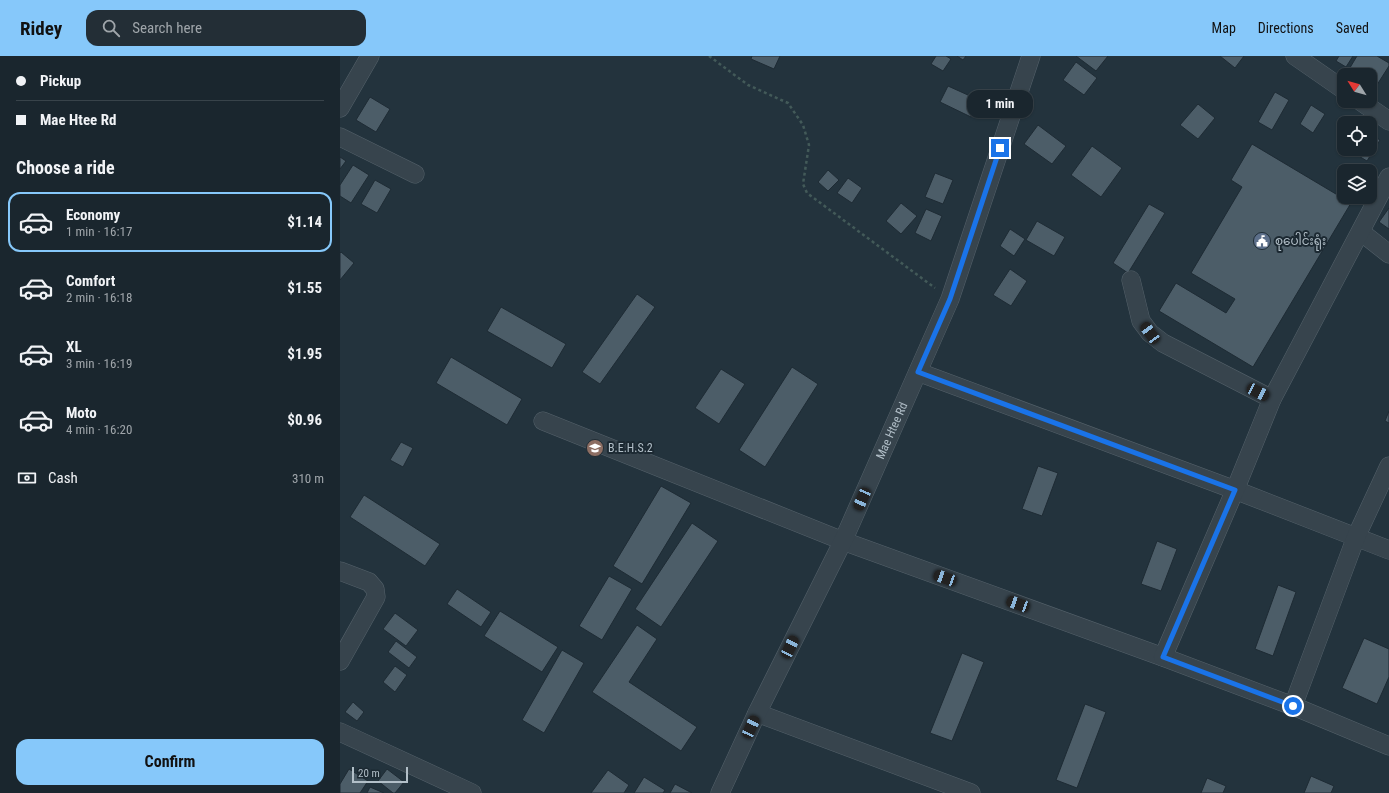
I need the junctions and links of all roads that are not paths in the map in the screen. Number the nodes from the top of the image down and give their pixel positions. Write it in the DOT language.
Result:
graph roads {
  1 [pos="370,56"];
  2 [pos="1295,56"];
  3 [pos="1029,57"];
  4 [pos="1337,85"];
  5 [pos="340,108"];
  6 [pos="1370,108"];
  7 [pos="1389,121"];
  8 [pos="340,137"];
  9 [pos="415,174"];
  10 [pos="1389,177"];
  11 [pos="1360,232"];
  12 [pos="1389,254"];
  13 [pos="1131,280"];
  14 [pos="918,372"];
  15 [pos="1272,399"];
  16 [pos="543,420"];
  17 [pos="1389,466"];
  18 [pos="1235,490"];
  19 [pos="1356,538"];
  20 [pos="843,541"];
  21 [pos="1389,550"];
  22 [pos="340,571"];
  23 [pos="1163,657"];
  24 [pos="340,661"];
  25 [pos="1293,706"];
  26 [pos="757,713"];
  27 [pos="340,732"];
  28 [pos="1389,746"];
  29 [pos="472,793"];
  30 [pos="720,793"];
  31 [pos="971,793"];
  1 -- 5 [label="street"];
  2 -- 4 [label="street"];
  3 -- 14 [label="street, Mae Htee Rd"];
  6 -- 7 [label="street"];
  8 -- 9 [label="street"];
  10 -- 11 [label="street"];
  11 -- 12 [label="street"];
  11 -- 15 [label="street"];
  13 -- 15 [label="street"];
  14 -- 18 [label="street"];
  14 -- 20 [label="street, Mae Htee Rd"];
  15 -- 18 [label="street"];
  16 -- 20 [label="street"];
  17 -- 19 [label="street"];
  18 -- 19 [label="street"];
  18 -- 23 [label="street"];
  19 -- 21 [label="street"];
  19 -- 25 [label="street"];
  20 -- 23 [label="street"];
  20 -- 26 [label="street, Mae Htee Rd"];
  22 -- 24 [label="street"];
  23 -- 25 [label="street"];
  25 -- 28 [label="street"];
  26 -- 30 [label="street, Mae Htee Rd"];
  26 -- 31 [label="street"];
  27 -- 29 [label="street"];
}
